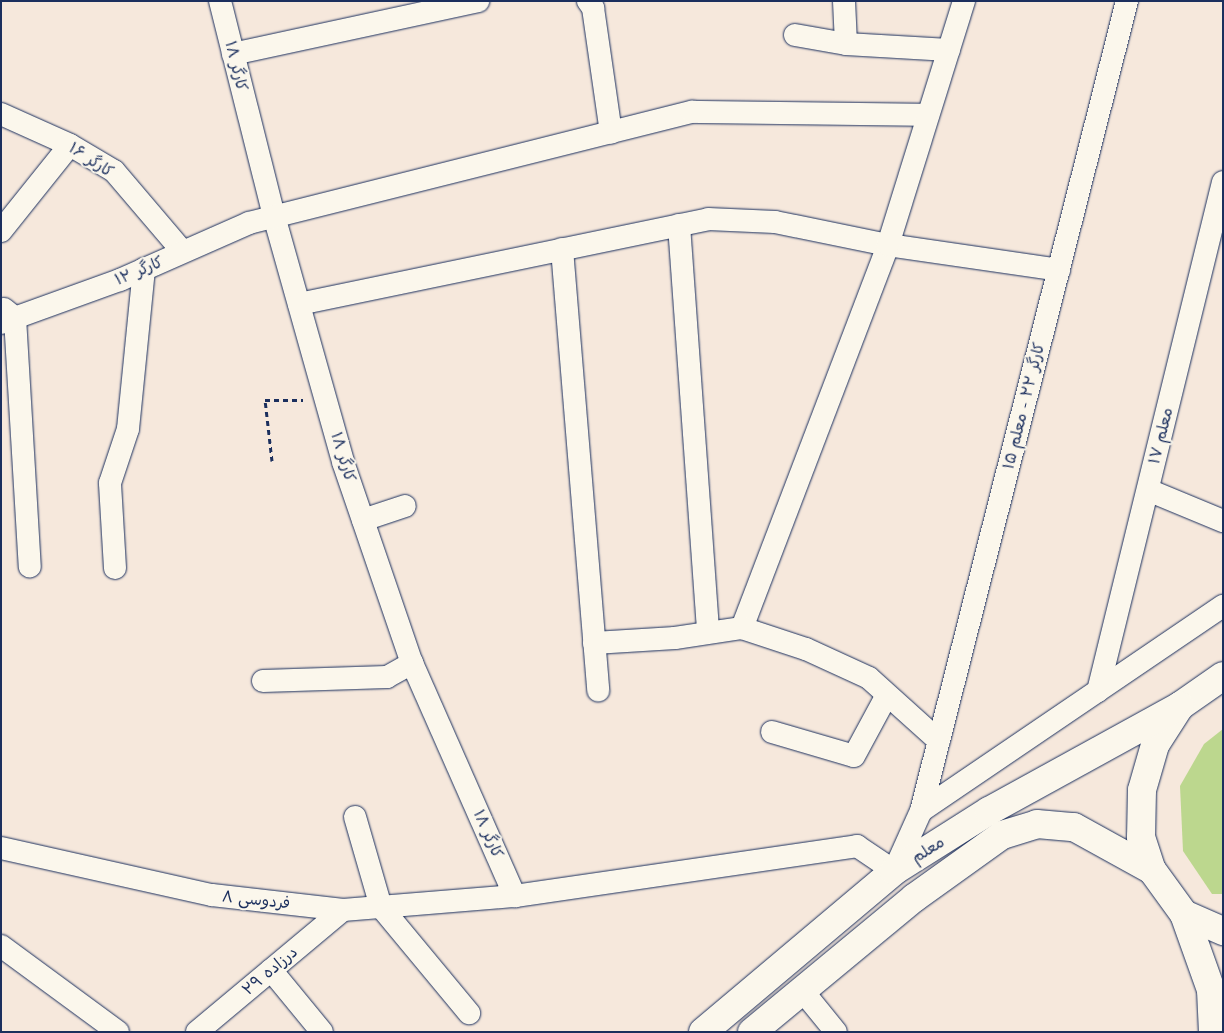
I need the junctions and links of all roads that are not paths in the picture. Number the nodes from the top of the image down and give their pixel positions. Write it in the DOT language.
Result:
graph roads {
  1 [pos="220,1"];
  2 [pos="478,1"];
  3 [pos="588,1"];
  4 [pos="844,1"];
  5 [pos="964,1"];
  6 [pos="1127,1"];
  7 [pos="795,35"];
  8 [pos="846,44"];
  9 [pos="949,50"];
  10 [pos="233,54"];
  11 [pos="1,114"];
  12 [pos="928,115"];
  13 [pos="611,132"];
  14 [pos="70,145"];
  15 [pos="1223,182"];
  16 [pos="274,216"];
  17 [pos="679,225"];
  18 [pos="1,231"];
  19 [pos="888,245"];
  20 [pos="562,249"];
  21 [pos="183,252"];
  22 [pos="144,269"];
  23 [pos="1059,270"];
  24 [pos="299,304"];
  25 [pos="6,316"];
  26 [pos="1148,490"];
  27 [pos="405,506"];
  28 [pos="363,520"];
  29 [pos="1223,521"];
  30 [pos="30,567"];
  31 [pos="115,568"];
  32 [pos="1223,606"];
  33 [pos="742,628"];
  34 [pos="708,631"];
  35 [pos="594,643"];
  36 [pos="412,663"];
  37 [pos="1223,676"];
  38 [pos="263,681"];
  39 [pos="598,691"];
  40 [pos="1098,691"];
  41 [pos="887,695"];
  42 [pos="1180,706"];
  43 [pos="772,732"];
  44 [pos="939,741"];
  45 [pos="921,811"];
  46 [pos="355,817"];
  47 [pos="1,848"];
  48 [pos="1152,870"];
  49 [pos="894,871"];
  50 [pos="515,896"];
  51 [pos="914,898"];
  52 [pos="380,907"];
  53 [pos="343,910"];
  54 [pos="1184,914"];
  55 [pos="1223,931"];
  56 [pos="1,946"];
  57 [pos="271,970"];
  58 [pos="801,989"];
  59 [pos="469,1014"];
  60 [pos="824,1028"];
  61 [pos="118,1032"];
  62 [pos="197,1032"];
  63 [pos="322,1032"];
  64 [pos="703,1032"];
  65 [pos="752,1032"];
  66 [pos="1213,1032"];
  1 -- 10 [label="street, کارگر ۱۸"];
  2 -- 10 [label="street"];
  3 -- 13 [label="street"];
  4 -- 8 [label="street"];
  5 -- 9 [label="street"];
  6 -- 23 [label="street, کارگر ۲۲ - معلم ۱۵"];
  7 -- 8 [label="street"];
  8 -- 9 [label="street"];
  9 -- 12 [label="street"];
  10 -- 16 [label="street, کارگر ۱۸"];
  11 -- 14 [label="street, کارگر ۱۶"];
  12 -- 13 [label="street, کارگر ۱۲"];
  12 -- 19 [label="street"];
  13 -- 16 [label="street, کارگر ۱۲"];
  14 -- 18 [label="street"];
  14 -- 21 [label="street, کارگر ۱۶"];
  15 -- 26 [label="street, معلم ۱۷"];
  16 -- 21 [label="street, کارگر ۱۲"];
  16 -- 24 [label="street, کارگر ۱۸"];
  17 -- 19 [label="street"];
  17 -- 20 [label="street"];
  17 -- 34 [label="street"];
  19 -- 23 [label="street"];
  19 -- 33 [label="street"];
  20 -- 24 [label="street"];
  20 -- 35 [label="street"];
  21 -- 22 [label="street, کارگر ۱۲"];
  22 -- 25 [label="street, کارگر ۱۲"];
  22 -- 31 [label="street"];
  23 -- 44 [label="street, کارگر ۲۲ - معلم ۱۵"];
  24 -- 28 [label="street, کارگر ۱۸"];
  25 -- 30 [label="street"];
  26 -- 29 [label="street"];
  26 -- 40 [label="street, معلم ۱۷"];
  27 -- 28 [label="street"];
  28 -- 36 [label="street, کارگر ۱۸"];
  32 -- 40 [label="street"];
  33 -- 34 [label="street"];
  33 -- 41 [label="street"];
  34 -- 35 [label="street"];
  35 -- 39 [label="street"];
  36 -- 38 [label="street"];
  36 -- 50 [label="street, کارگر ۱۸"];
  37 -- 42 [label="main road, معلم"];
  40 -- 45 [label="street"];
  41 -- 43 [label="street"];
  41 -- 44 [label="street"];
  42 -- 48 [label="main road"];
  42 -- 49 [label="main road, معلم"];
  44 -- 45 [label="street, کارگر ۲۲ - معلم ۱۵"];
  45 -- 49 [label="street, کارگر ۲۲ - معلم ۱۵"];
  46 -- 52 [label="street"];
  47 -- 53 [label="street, فردوسی ۸"];
  48 -- 51 [label="main road, معلم"];
  48 -- 54 [label="main road"];
  49 -- 50 [label="street, فردوسی ۸"];
  49 -- 51 [label="main road"];
  49 -- 64 [label="main road, معلم"];
  50 -- 52 [label="street, فردوسی ۸"];
  51 -- 58 [label="main road, معلم"];
  52 -- 53 [label="street, فردوسی ۸"];
  52 -- 59 [label="street"];
  53 -- 57 [label="street, درزاده ۲۹"];
  54 -- 55 [label="main road"];
  54 -- 66 [label="main road"];
  56 -- 61 [label="street"];
  57 -- 62 [label="street, درزاده ۲۹"];
  57 -- 63 [label="street"];
  58 -- 60 [label="street"];
  58 -- 65 [label="main road, معلم"];
}
